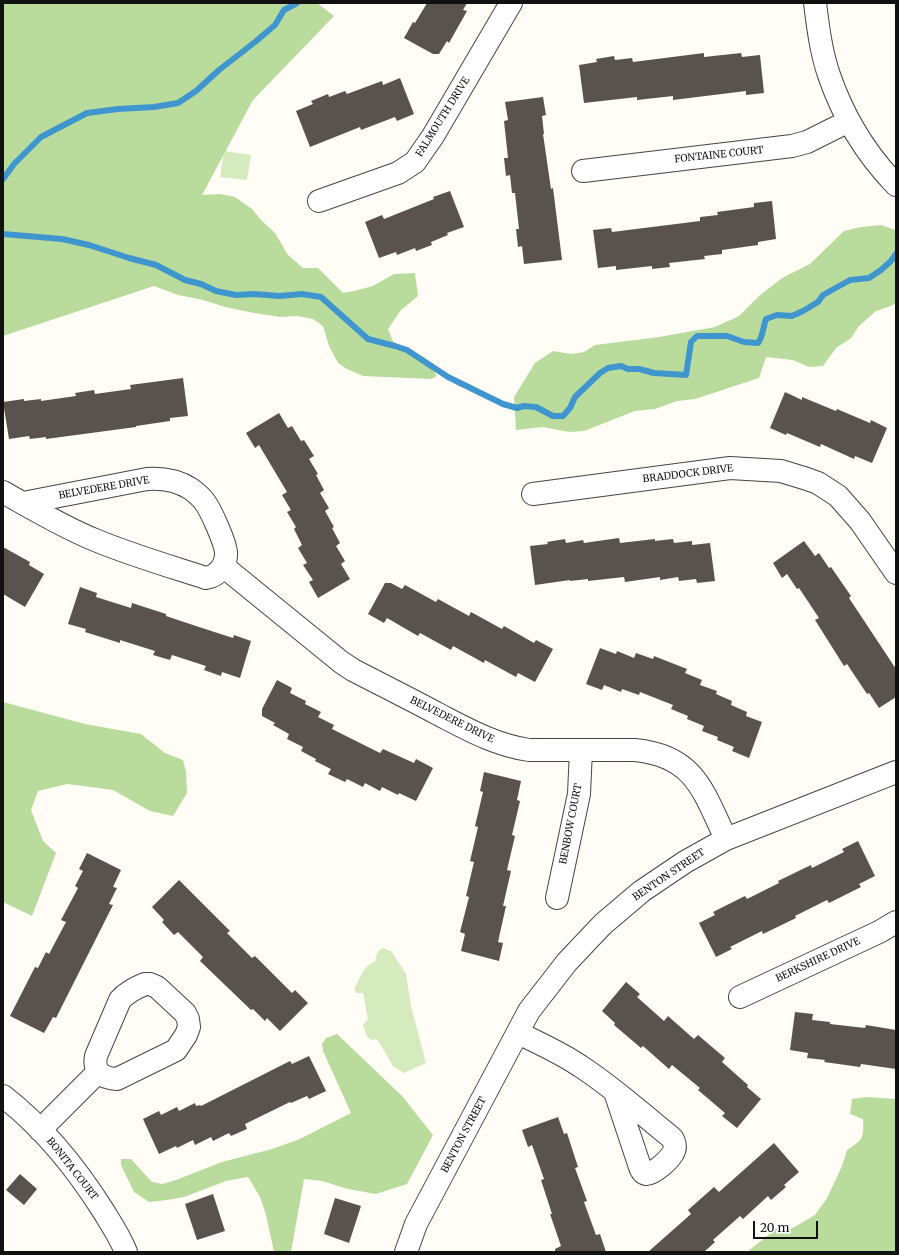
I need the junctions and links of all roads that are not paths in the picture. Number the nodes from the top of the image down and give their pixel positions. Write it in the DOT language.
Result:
graph roads {
  1 [pos="511,3"];
  2 [pos="814,3"];
  3 [pos="849,121"];
  4 [pos="583,171"];
  5 [pos="896,185"];
  6 [pos="319,201"];
  7 [pos="3,492"];
  8 [pos="533,494"];
  9 [pos="23,503"];
  10 [pos="223,566"];
  11 [pos="896,573"];
  12 [pos="581,750"];
  13 [pos="896,772"];
  14 [pos="726,839"];
  15 [pos="556,898"];
  16 [pos="896,922"];
  17 [pos="740,997"];
  18 [pos="518,1033"];
  19 [pos="98,1072"];
  20 [pos="615,1092"];
  21 [pos="3,1096"];
  22 [pos="40,1130"];
  23 [pos="126,1252"];
  24 [pos="406,1252"];
  1 -- 6 [label="street, FALMOUTH DRIVE"];
  2 -- 3 [label="street"];
  3 -- 4 [label="street, FONTAINE COURT"];
  3 -- 5 [label="street"];
  7 -- 9 [label="street"];
  8 -- 11 [label="street, BRADDOCK DRIVE"];
  9 -- 10 [label="street"];
  9 -- 10 [label="street, BELVEDERE DRIVE"];
  10 -- 12 [label="street, BELVEDERE DRIVE"];
  12 -- 14 [label="street, BELVEDERE DRIVE"];
  12 -- 15 [label="street, BENBOW COURT"];
  13 -- 14 [label="street, BENTON STREET"];
  14 -- 18 [label="street, BENTON STREET"];
  16 -- 17 [label="street, BERKSHIRE DRIVE"];
  18 -- 20 [label="street"];
  18 -- 24 [label="street, BENTON STREET"];
  19 -- 19 [label="street"];
  19 -- 22 [label="street"];
  21 -- 22 [label="street, BONITA COURT"];
  22 -- 23 [label="street, BONITA COURT"];
}
